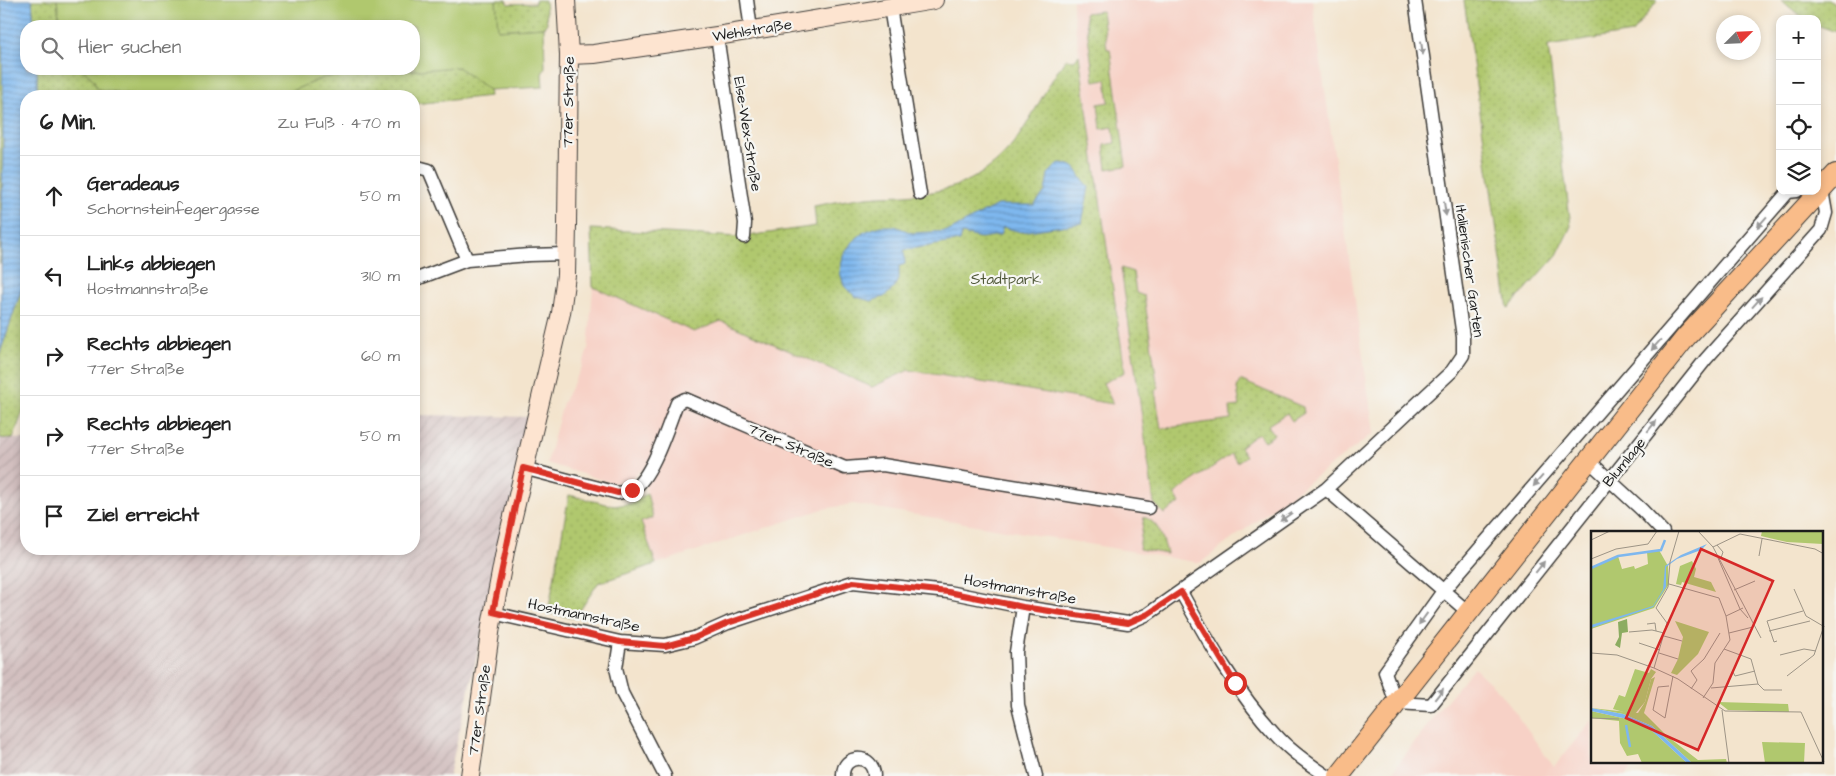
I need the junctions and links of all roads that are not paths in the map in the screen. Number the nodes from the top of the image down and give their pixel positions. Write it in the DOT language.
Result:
graph roads {
  1 [pos="566,0"];
  2 [pos="747,0"];
  3 [pos="1415,0"];
  4 [pos="928,1"];
  5 [pos="890,8"];
  6 [pos="751,30"];
  7 [pos="717,36"];
  8 [pos="569,55"];
  9 [pos="420,168"];
  10 [pos="1836,174"];
  11 [pos="1821,188"];
  12 [pos="920,194"];
  13 [pos="1821,194"];
  14 [pos="1786,195"];
  15 [pos="1814,195"];
  16 [pos="1831,213"];
  17 [pos="744,237"];
  18 [pos="566,254"];
  19 [pos="467,260"];
  20 [pos="420,278"];
  21 [pos="1722,283"];
  22 [pos="1589,461"];
  23 [pos="523,468"];
  24 [pos="1565,470"];
  25 [pos="1610,479"];
  26 [pos="1326,489"];
  27 [pos="1148,508"];
  28 [pos="1662,531"];
  29 [pos="1443,591"];
  30 [pos="1181,592"];
  31 [pos="1023,607"];
  32 [pos="493,612"];
  33 [pos="1468,612"];
  34 [pos="620,642"];
  35 [pos="1396,703"];
  36 [pos="470,776"];
  37 [pos="665,776"];
  38 [pos="843,776"];
  39 [pos="874,776"];
  40 [pos="1036,776"];
  41 [pos="1326,776"];
  42 [pos="1339,776"];
  1 -- 8 [label="street, 77er Straße"];
  2 -- 6 [label="street"];
  3 -- 26 [label="street, Italienischer Garten, one-way"];
  4 -- 5 [label="street, Wehlstraße"];
  5 -- 6 [label="street, Wehlstraße"];
  5 -- 12 [label="street"];
  6 -- 7 [label="street, Wehlstraße"];
  7 -- 8 [label="street, Wehlstraße"];
  7 -- 17 [label="street, Else-Wex-Straße"];
  8 -- 18 [label="street, 77er Straße"];
  9 -- 19 [label="street"];
  10 -- 11 [label="main road, Blumlage"];
  13 -- 16 [label="street, Blumlage"];
  14 -- 21 [label="street, Blumlage, one-way"];
  15 -- 21 [label="main road, Blumlage"];
  25 -- 16 [label="street, Blumlage, one-way"];
  18 -- 19 [label="street"];
  18 -- 23 [label="street, 77er Straße"];
  19 -- 20 [label="street"];
  21 -- 22 [label="main road, Blumlage"];
  21 -- 24 [label="street, Blumlage, one-way"];
  22 -- 24 [label="main road, Blumlage"];
  22 -- 25 [label="street"];
  23 -- 27 [label="street, 77er Straße"];
  23 -- 32 [label="street, 77er Straße"];
  24 -- 29 [label="street, Blumlage, one-way"];
  24 -- 33 [label="main road, Blumlage"];
  25 -- 28 [label="street"];
  35 -- 25 [label="street, Blumlage, one-way"];
  26 -- 29 [label="street"];
  26 -- 30 [label="street, Hostmannstraße, one-way"];
  29 -- 33 [label="street"];
  29 -- 35 [label="street, Blumlage, one-way"];
  30 -- 31 [label="street, Hostmannstraße"];
  30 -- 41 [label="street"];
  31 -- 34 [label="street, Hostmannstraße"];
  31 -- 40 [label="street"];
  32 -- 34 [label="street, Hostmannstraße"];
  32 -- 36 [label="street, 77er Straße"];
  33 -- 35 [label="main road, Blumlage"];
  34 -- 37 [label="street"];
  35 -- 42 [label="main road, Blumlage"];
  38 -- 39 [label="street"];
}
